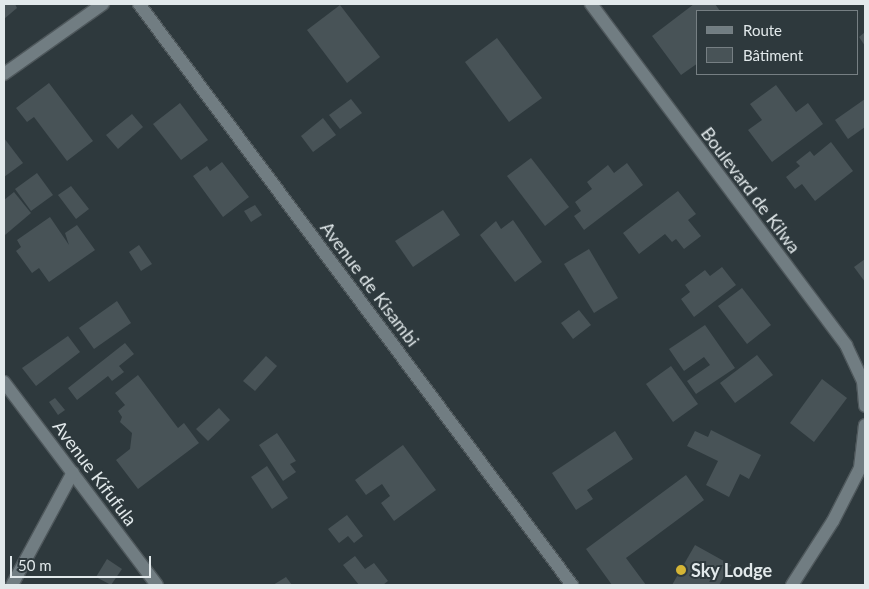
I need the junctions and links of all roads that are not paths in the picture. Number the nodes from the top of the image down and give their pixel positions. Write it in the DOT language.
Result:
graph roads {
  1 [pos="103,4"];
  2 [pos="140,4"];
  3 [pos="590,4"];
  4 [pos="4,74"];
  5 [pos="864,381"];
  6 [pos="4,382"];
  7 [pos="865,406"];
  8 [pos="865,425"];
  9 [pos="73,472"];
  10 [pos="12,585"];
  11 [pos="157,585"];
  12 [pos="572,585"];
  13 [pos="792,585"];
  1 -- 4 [label="street"];
  2 -- 12 [label="street, Avenue de Kisambi"];
  3 -- 5 [label="street, Boulevard de Kilwa"];
  5 -- 7 [label="street, Boulevard de Kilwa"];
  6 -- 9 [label="street, Avenue Kifufula"];
  8 -- 13 [label="street"];
  9 -- 10 [label="street"];
  9 -- 11 [label="street, Avenue Kifufula"];
}
